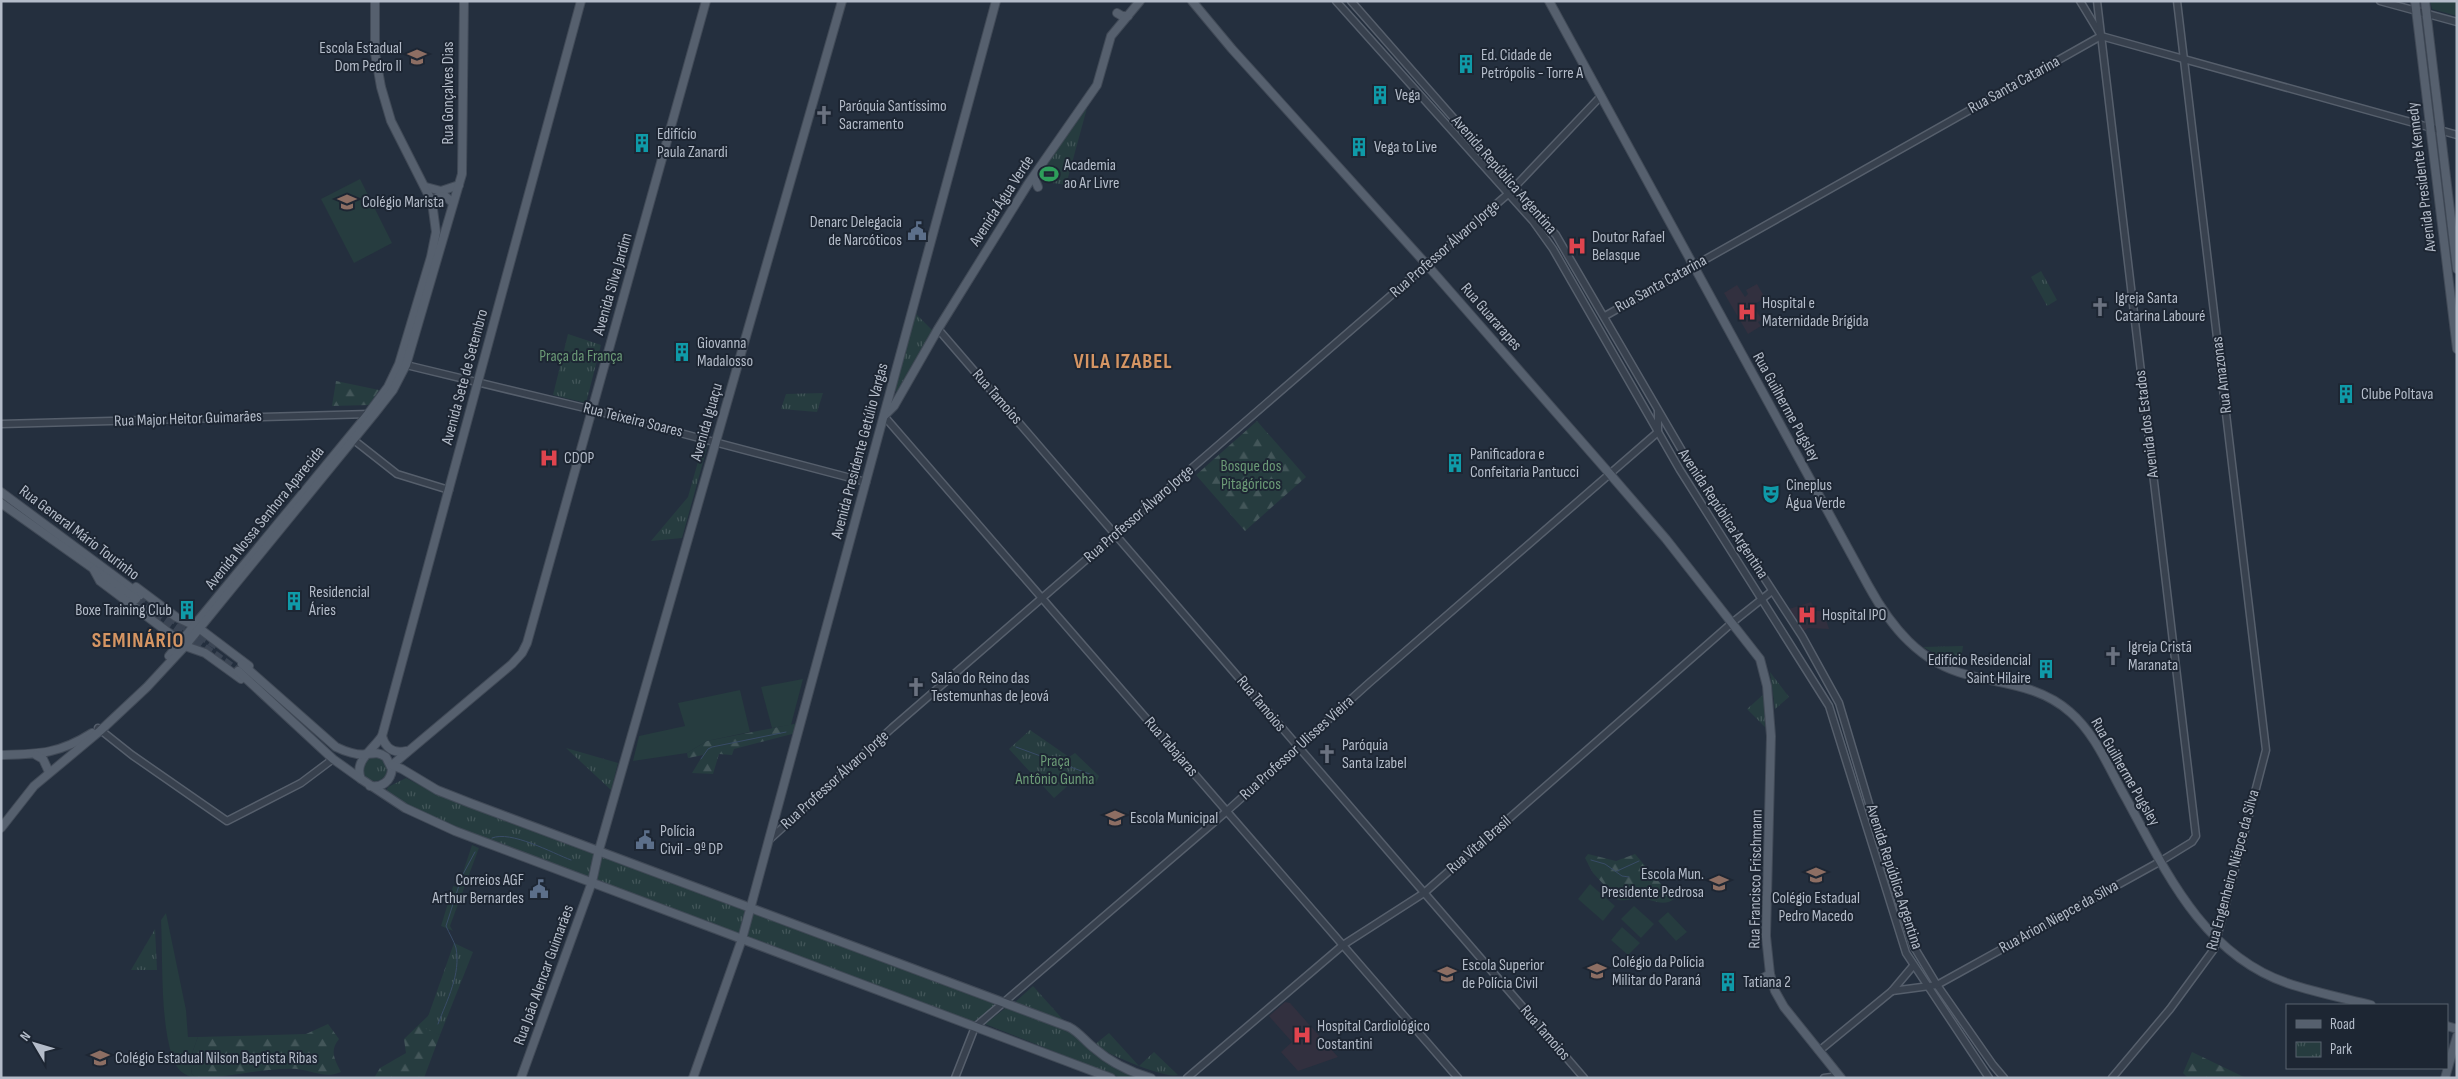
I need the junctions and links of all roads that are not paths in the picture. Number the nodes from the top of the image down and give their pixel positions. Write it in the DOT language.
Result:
graph roads {
  1 [pos="375,1"];
  2 [pos="464,1"];
  3 [pos="581,1"];
  4 [pos="706,1"];
  5 [pos="842,1"];
  6 [pos="996,1"];
  7 [pos="1140,1"];
  8 [pos="1192,1"];
  9 [pos="1336,1"];
  10 [pos="1351,1"];
  11 [pos="1549,1"];
  12 [pos="2080,1"];
  13 [pos="2097,1"];
  14 [pos="2177,1"];
  15 [pos="2380,1"];
  16 [pos="2415,1"];
  17 [pos="2425,1"];
  18 [pos="2416,11"];
  19 [pos="1117,13"];
  20 [pos="2426,14"];
  21 [pos="1128,16"];
  22 [pos="2457,22"];
  23 [pos="2102,36"];
  24 [pos="2184,60"];
  25 [pos="2423,69"];
  26 [pos="2433,70"];
  27 [pos="1601,96"];
  28 [pos="2430,128"];
  29 [pos="2440,130"];
  30 [pos="2457,135"];
  31 [pos="1036,172"];
  32 [pos="459,185"];
  33 [pos="426,187"];
  34 [pos="1038,187"];
  35 [pos="1512,190"];
  36 [pos="432,202"];
  37 [pos="453,203"];
  38 [pos="1427,265"];
  39 [pos="1694,266"];
  40 [pos="2457,269"];
  41 [pos="1605,316"];
  42 [pos="938,329"];
  43 [pos="2457,349"];
  44 [pos="402,364"];
  45 [pos="478,383"];
  46 [pos="888,401"];
  47 [pos="897,401"];
  48 [pos="593,410"];
  49 [pos="1658,410"];
  50 [pos="372,414"];
  51 [pos="884,416"];
  52 [pos="1,424"];
  53 [pos="1658,432"];
  54 [pos="352,438"];
  55 [pos="716,442"];
  56 [pos="1609,473"];
  57 [pos="866,482"];
  58 [pos="449,490"];
  59 [pos="1,492"];
  60 [pos="1,503"];
  61 [pos="1115,535"];
  62 [pos="95,566"];
  63 [pos="1772,591"];
  64 [pos="138,597"];
  65 [pos="1042,598"];
  66 [pos="1762,599"];
  67 [pos="1733,622"];
  68 [pos="198,628"];
  69 [pos="183,644"];
  70 [pos="1760,659"];
  71 [pos="512,664"];
  72 [pos="240,667"];
  73 [pos="502,680"];
  74 [pos="283,706"];
  75 [pos="99,730"];
  76 [pos="382,736"];
  77 [pos="425,736"];
  78 [pos="437,736"];
  79 [pos="1298,748"];
  80 [pos="2266,750"];
  81 [pos="406,751"];
  82 [pos="352,752"];
  83 [pos="1,755"];
  84 [pos="36,755"];
  85 [pos="367,755"];
  86 [pos="333,758"];
  87 [pos="398,759"];
  88 [pos="392,766"];
  89 [pos="402,769"];
  90 [pos="49,772"];
  91 [pos="361,779"];
  92 [pos="368,785"];
  93 [pos="1227,811"];
  94 [pos="1,828"];
  95 [pos="769,840"];
  96 [pos="2189,844"];
  97 [pos="599,850"];
  98 [pos="2161,861"];
  99 [pos="592,882"];
  100 [pos="1424,893"];
  101 [pos="751,907"];
  102 [pos="742,939"];
  103 [pos="2216,939"];
  104 [pos="1343,946"];
  105 [pos="1913,966"];
  106 [pos="1770,974"];
  107 [pos="1756,982"];
  108 [pos="1937,985"];
  109 [pos="1926,986"];
  110 [pos="1892,991"];
  111 [pos="1005,1002"];
  112 [pos="2367,1004"];
  113 [pos="975,1027"];
  114 [pos="2457,1036"];
  115 [pos="1819,1051"];
  116 [pos="1840,1077"];
  117 [pos="522,1078"];
  118 [pos="693,1078"];
  119 [pos="955,1078"];
  120 [pos="1111,1078"];
  121 [pos="1151,1078"];
  122 [pos="1187,1078"];
  123 [pos="1458,1078"];
  124 [pos="1584,1078"];
  125 [pos="1824,1078"];
  126 [pos="1989,1078"];
  127 [pos="2004,1078"];
  128 [pos="2112,1078"];
  129 [pos="2446,1078"];
  1 -- 33 [label="main road, Avenida Nossa Senhora Aparecida"];
  2 -- 32 [label="main road, Rua Gonçalves Dias"];
  3 -- 45 [label="main road, Avenida Sete de Setembro"];
  4 -- 48 [label="main road, Avenida Silva Jardim"];
  5 -- 55 [label="main road, Avenida Iguaçu"];
  6 -- 46 [label="main road, Avenida Presidente Getúlio Vargas"];
  7 -- 21 [label="main road, Avenida Água Verde"];
  8 -- 38 [label="main road, Rua Guararapes"];
  9 -- 35 [label="street, Avenida República Argentina"];
  10 -- 35 [label="street, Avenida República Argentina"];
  11 -- 27 [label="main road, Rua Guilherme Pugsley"];
  12 -- 23 [label="street"];
  13 -- 23 [label="street, Avenida dos Estados"];
  14 -- 24 [label="street, Rua Amazonas"];
  15 -- 18 [label="street"];
  16 -- 18 [label="main road, Avenida Presidente Kennedy"];
  17 -- 20 [label="main road, Avenida Presidente Kennedy"];
  18 -- 20 [label="street"];
  18 -- 25 [label="main road, Avenida Presidente Kennedy"];
  19 -- 21 [label="main road"];
  20 -- 22 [label="street"];
  20 -- 26 [label="main road, Avenida Presidente Kennedy"];
  21 -- 31 [label="main road, Avenida Água Verde"];
  23 -- 24 [label="street"];
  23 -- 39 [label="street, Rua Santa Catarina"];
  23 -- 96 [label="street, Avenida dos Estados"];
  24 -- 28 [label="street"];
  24 -- 80 [label="street, Rua Amazonas"];
  25 -- 26 [label="main road"];
  25 -- 28 [label="main road, Avenida Presidente Kennedy"];
  26 -- 29 [label="main road, Avenida Presidente Kennedy"];
  27 -- 35 [label="street, Rua Professor Álvaro Jorge"];
  27 -- 39 [label="main road, Rua Guilherme Pugsley"];
  28 -- 29 [label="street"];
  28 -- 43 [label="main road, Avenida Presidente Kennedy"];
  29 -- 30 [label="street"];
  29 -- 40 [label="main road, Avenida Presidente Kennedy"];
  31 -- 34 [label="main road"];
  31 -- 42 [label="main road, Avenida Água Verde"];
  32 -- 33 [label="main road"];
  32 -- 37 [label="main road, Avenida Nossa Senhora Aparecida"];
  33 -- 36 [label="main road, Avenida Nossa Senhora Aparecida"];
  35 -- 38 [label="street, Rua Professor Álvaro Jorge"];
  35 -- 41 [label="street, Avenida República Argentina"];
  35 -- 53 [label="street, Avenida República Argentina"];
  36 -- 37 [label="main road"];
  36 -- 44 [label="main road, Avenida Nossa Senhora Aparecida"];
  37 -- 44 [label="main road, Avenida Nossa Senhora Aparecida"];
  38 -- 56 [label="main road, Rua Guararapes"];
  38 -- 61 [label="street, Rua Professor Álvaro Jorge"];
  39 -- 41 [label="street, Rua Santa Catarina"];
  39 -- 98 [label="main road, Rua Guilherme Pugsley"];
  41 -- 49 [label="street, Avenida República Argentina"];
  42 -- 47 [label="main road, Avenida Água Verde"];
  42 -- 61 [label="street, Rua Tamoios"];
  44 -- 45 [label="street, Rua Teixeira Soares"];
  44 -- 50 [label="main road, Avenida Nossa Senhora Aparecida"];
  45 -- 48 [label="street, Rua Teixeira Soares"];
  45 -- 58 [label="main road, Avenida Sete de Setembro"];
  46 -- 47 [label="main road"];
  46 -- 51 [label="main road, Avenida Presidente Getúlio Vargas"];
  47 -- 51 [label="main road, Avenida Água Verde"];
  48 -- 55 [label="street, Rua Teixeira Soares"];
  48 -- 71 [label="main road, Avenida Silva Jardim"];
  49 -- 53 [label="street"];
  49 -- 63 [label="street, Avenida República Argentina"];
  50 -- 52 [label="street, Rua Major Heitor Guimarães"];
  50 -- 54 [label="main road, Avenida Nossa Senhora Aparecida"];
  51 -- 57 [label="main road, Avenida Presidente Getúlio Vargas"];
  51 -- 65 [label="street, Rua Tabajaras"];
  53 -- 56 [label="street, Rua Professor Ulisses Vieira"];
  53 -- 66 [label="street, Avenida República Argentina"];
  54 -- 58 [label="street"];
  54 -- 68 [label="main road, Avenida Nossa Senhora Aparecida"];
  55 -- 57 [label="street, Rua Teixeira Soares"];
  55 -- 97 [label="main road, Avenida Iguaçu"];
  56 -- 67 [label="main road, Rua Guararapes"];
  56 -- 79 [label="street, Rua Professor Ulisses Vieira"];
  57 -- 95 [label="main road, Avenida Presidente Getúlio Vargas"];
  58 -- 76 [label="main road, Avenida Sete de Setembro"];
  59 -- 62 [label="main road, Rua General Mário Tourinho"];
  60 -- 62 [label="main road, Rua General Mário Tourinho"];
  61 -- 65 [label="street, Rua Professor Álvaro Jorge"];
  61 -- 79 [label="street, Rua Tamoios"];
  62 -- 64 [label="main road, Rua General Mário Tourinho"];
  62 -- 68 [label="main road"];
  62 -- 69 [label="main road"];
  63 -- 66 [label="street, Rua Vital Brasil"];
  63 -- 108 [label="street, Avenida República Argentina"];
  65 -- 93 [label="street, Rua Tabajaras"];
  65 -- 95 [label="street, Rua Professor Álvaro Jorge"];
  66 -- 67 [label="street, Rua Vital Brasil"];
  66 -- 105 [label="street, Avenida República Argentina"];
  67 -- 70 [label="main road, Rua Guararapes"];
  67 -- 100 [label="street, Rua Vital Brasil"];
  68 -- 69 [label="main road, Avenida Nossa Senhora Aparecida"];
  68 -- 74 [label="main road"];
  69 -- 74 [label="main road"];
  69 -- 75 [label="main road, Avenida Nossa Senhora Aparecida"];
  70 -- 106 [label="main road, Rua Francisco Frischmann"];
  71 -- 73 [label="main road"];
  71 -- 77 [label="main road"];
  72 -- 74 [label="main road"];
  74 -- 82 [label="main road"];
  74 -- 86 [label="main road"];
  75 -- 84 [label="main road, Avenida Nossa Senhora Aparecida"];
  75 -- 86 [label="street"];
  75 -- 90 [label="main road"];
  76 -- 81 [label="main road"];
  76 -- 85 [label="main road, Avenida Sete de Setembro"];
  77 -- 78 [label="main road"];
  77 -- 81 [label="main road"];
  79 -- 93 [label="street, Rua Professor Ulisses Vieira"];
  79 -- 100 [label="street, Rua Tamoios"];
  80 -- 103 [label="street, Rua Engenheiro Niépce da Silva"];
  81 -- 87 [label="main road"];
  82 -- 85 [label="main road"];
  82 -- 86 [label="main road"];
  83 -- 84 [label="main road, Avenida Nossa Senhora Aparecida"];
  84 -- 90 [label="main road"];
  85 -- 88 [label="main road"];
  85 -- 91 [label="main road"];
  86 -- 91 [label="main road"];
  87 -- 88 [label="main road"];
  87 -- 89 [label="main road"];
  88 -- 89 [label="main road"];
  88 -- 92 [label="main road"];
  89 -- 97 [label="main road"];
  90 -- 94 [label="main road"];
  91 -- 92 [label="main road"];
  92 -- 99 [label="main road"];
  93 -- 104 [label="street, Rua Tabajaras"];
  93 -- 111 [label="street, Rua Professor Ulisses Vieira"];
  95 -- 101 [label="main road, Avenida Presidente Getúlio Vargas"];
  96 -- 98 [label="street, Rua Arion Niepce da Silva"];
  97 -- 99 [label="main road, Avenida Iguaçu"];
  97 -- 101 [label="main road"];
  98 -- 103 [label="main road, Rua Guilherme Pugsley"];
  98 -- 108 [label="street, Rua Arion Niepce da Silva"];
  99 -- 102 [label="main road"];
  99 -- 117 [label="main road, Rua João Alencar Guimarães"];
  100 -- 104 [label="street, Rua Vital Brasil"];
  100 -- 124 [label="street, Rua Tamoios"];
  101 -- 102 [label="main road, Avenida Presidente Getúlio Vargas"];
  101 -- 111 [label="main road"];
  102 -- 113 [label="main road"];
  102 -- 118 [label="main road, Avenida Presidente Getúlio Vargas"];
  103 -- 112 [label="main road, Rua Guilherme Pugsley"];
  103 -- 128 [label="street, Rua Engenheiro Niépce da Silva"];
  104 -- 122 [label="street, Rua Vital Brasil"];
  104 -- 123 [label="street, Rua Tabajaras"];
  105 -- 109 [label="street, Avenida República Argentina"];
  105 -- 110 [label="street"];
  106 -- 107 [label="main road"];
  106 -- 115 [label="main road, Rua Francisco Frischmann"];
  108 -- 109 [label="street, Rua Arion Niepce da Silva"];
  108 -- 127 [label="street, Avenida República Argentina"];
  109 -- 110 [label="street, Rua Arion Niepce da Silva"];
  109 -- 126 [label="street, Avenida República Argentina"];
  110 -- 115 [label="street"];
  111 -- 113 [label="street, Rua Professor Ulisses Vieira"];
  111 -- 121 [label="main road"];
  113 -- 119 [label="street, Rua Professor Ulisses Vieira"];
  113 -- 120 [label="main road"];
  114 -- 129 [label="main road"];
  115 -- 116 [label="main road, Rua Francisco Frischmann"];
  116 -- 125 [label="street"];
}
